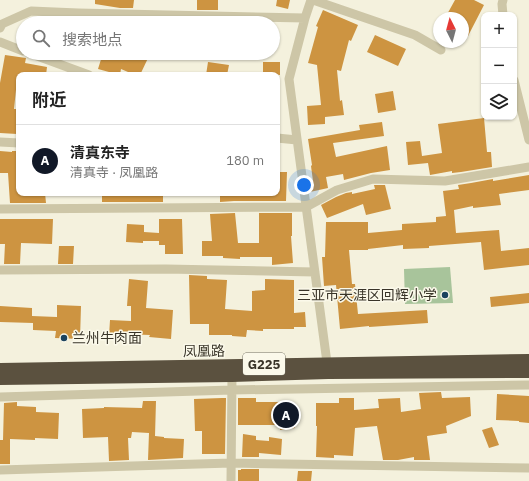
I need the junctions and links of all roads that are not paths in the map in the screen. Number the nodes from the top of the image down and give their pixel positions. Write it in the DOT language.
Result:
graph roads {
  1 [pos="312,0"];
  2 [pos="504,0"];
  3 [pos="503,12"];
  4 [pos="19,16"];
  5 [pos="192,16"];
  6 [pos="16,17"];
  7 [pos="280,18"];
  8 [pos="305,18"];
  9 [pos="0,28"];
  10 [pos="0,42"];
  11 [pos="16,48"];
  12 [pos="441,50"];
  13 [pos="49,60"];
  14 [pos="81,72"];
  15 [pos="515,84"];
  16 [pos="280,138"];
  17 [pos="297,140"];
  18 [pos="529,140"];
  19 [pos="0,142"];
  20 [pos="16,143"];
  21 [pos="529,167"];
  22 [pos="306,207"];
  23 [pos="0,209"];
  24 [pos="0,270"];
  25 [pos="315,272"];
  26 [pos="529,360"];
  27 [pos="328,368"];
  28 [pos="0,370"];
  29 [pos="529,372"];
  30 [pos="232,376"];
  31 [pos="0,378"];
  32 [pos="529,386"];
  33 [pos="232,390"];
  34 [pos="0,397"];
  35 [pos="231,463"];
  36 [pos="529,468"];
  37 [pos="0,470"];
  38 [pos="231,481"];
  1 -- 8 [label="street"];
  1 -- 12 [label="street"];
  2 -- 3 [label="street"];
  4 -- 5 [label="street"];
  6 -- 9 [label="street"];
  7 -- 8 [label="street"];
  8 -- 17 [label="street"];
  10 -- 11 [label="street"];
  13 -- 14 [label="street"];
  15 -- 18 [label="street"];
  16 -- 17 [label="street"];
  17 -- 22 [label="street"];
  19 -- 20 [label="street"];
  21 -- 22 [label="street"];
  22 -- 23 [label="street"];
  22 -- 25 [label="street"];
  24 -- 25 [label="street"];
  25 -- 27 [label="street"];
  26 -- 27 [label="highway, 凤凰路 / G225"];
  27 -- 28 [label="highway, 凤凰路 / G225"];
  27 -- 29 [label="highway, 凤凰路 / G225"];
  27 -- 30 [label="highway, 凤凰路 / G225"];
  30 -- 31 [label="highway, 凤凰路 / G225"];
  30 -- 33 [label="street"];
  32 -- 33 [label="street"];
  33 -- 34 [label="street"];
  33 -- 35 [label="street"];
  35 -- 36 [label="street"];
  35 -- 37 [label="street"];
  35 -- 38 [label="street"];
}
